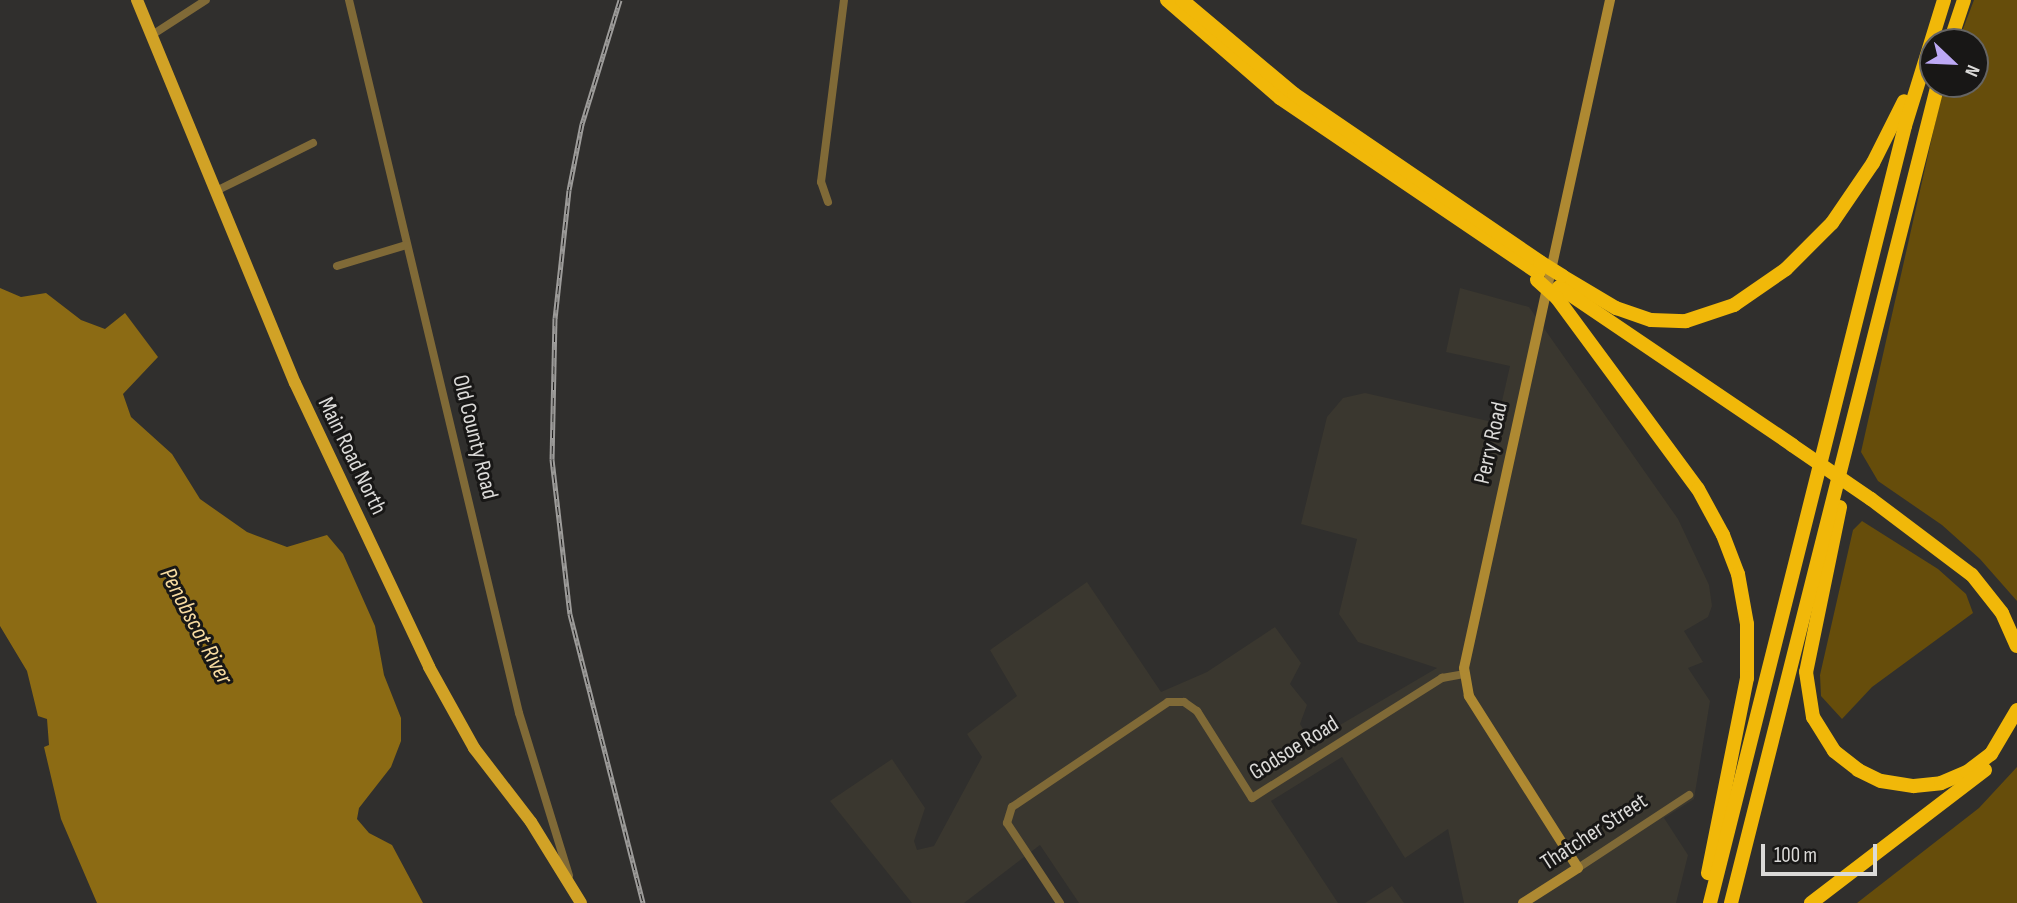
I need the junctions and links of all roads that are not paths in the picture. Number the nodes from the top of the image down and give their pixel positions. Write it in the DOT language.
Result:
graph roads {
  1 [pos="136,0"];
  2 [pos="206,0"];
  3 [pos="349,0"];
  4 [pos="844,0"];
  5 [pos="1167,0"];
  6 [pos="1182,0"];
  7 [pos="1610,0"];
  8 [pos="1944,0"];
  9 [pos="1964,0"];
  10 [pos="1936,22"];
  11 [pos="1955,28"];
  12 [pos="152,35"];
  13 [pos="1934,98"];
  14 [pos="313,143"];
  15 [pos="218,190"];
  16 [pos="828,202"];
  17 [pos="406,245"];
  18 [pos="337,266"];
  19 [pos="1538,271"];
  20 [pos="1559,287"];
  21 [pos="1583,289"];
  22 [pos="1860,388"];
  23 [pos="1793,440"];
  24 [pos="1872,494"];
  25 [pos="2017,624"];
  26 [pos="2017,646"];
  27 [pos="1464,674"];
  28 [pos="2017,710"];
  29 [pos="2017,731"];
  30 [pos="1689,795"];
  31 [pos="1578,868"];
  32 [pos="571,881"];
  33 [pos="581,903"];
  34 [pos="1060,903"];
  35 [pos="1523,903"];
  36 [pos="1702,903"];
  37 [pos="1710,903"];
  38 [pos="1731,903"];
  39 [pos="1811,903"];
  1 -- 12 [label="main road, Main Road North"];
  2 -- 12 [label="street"];
  3 -- 17 [label="street, Old County Road"];
  4 -- 16 [label="street"];
  5 -- 19 [label="highway"];
  6 -- 19 [label="highway"];
  7 -- 27 [label="street, Perry Road"];
  8 -- 10 [label="highway"];
  9 -- 11 [label="highway"];
  10 -- 21 [label="highway"];
  10 -- 37 [label="highway"];
  12 -- 15 [label="main road, Main Road North"];
  13 -- 22 [label="highway"];
  14 -- 15 [label="street"];
  15 -- 32 [label="main road, Main Road North"];
  17 -- 18 [label="street"];
  17 -- 32 [label="street, Old County Road"];
  19 -- 20 [label="highway, bridge"];
  19 -- 20 [label="highway, bridge"];
  20 -- 21 [label="highway"];
  20 -- 23 [label="highway"];
  20 -- 36 [label="highway"];
  21 -- 23 [label="highway"];
  22 -- 28 [label="highway"];
  22 -- 38 [label="highway"];
  23 -- 24 [label="highway, bridge"];
  24 -- 25 [label="highway"];
  24 -- 26 [label="highway"];
  27 -- 31 [label="street"];
  27 -- 34 [label="street, Godsoe Road"];
  29 -- 39 [label="highway"];
  30 -- 31 [label="street, Thatcher Street"];
  31 -- 35 [label="street, Thatcher Street"];
  32 -- 33 [label="main road, Main Road North"];
}
